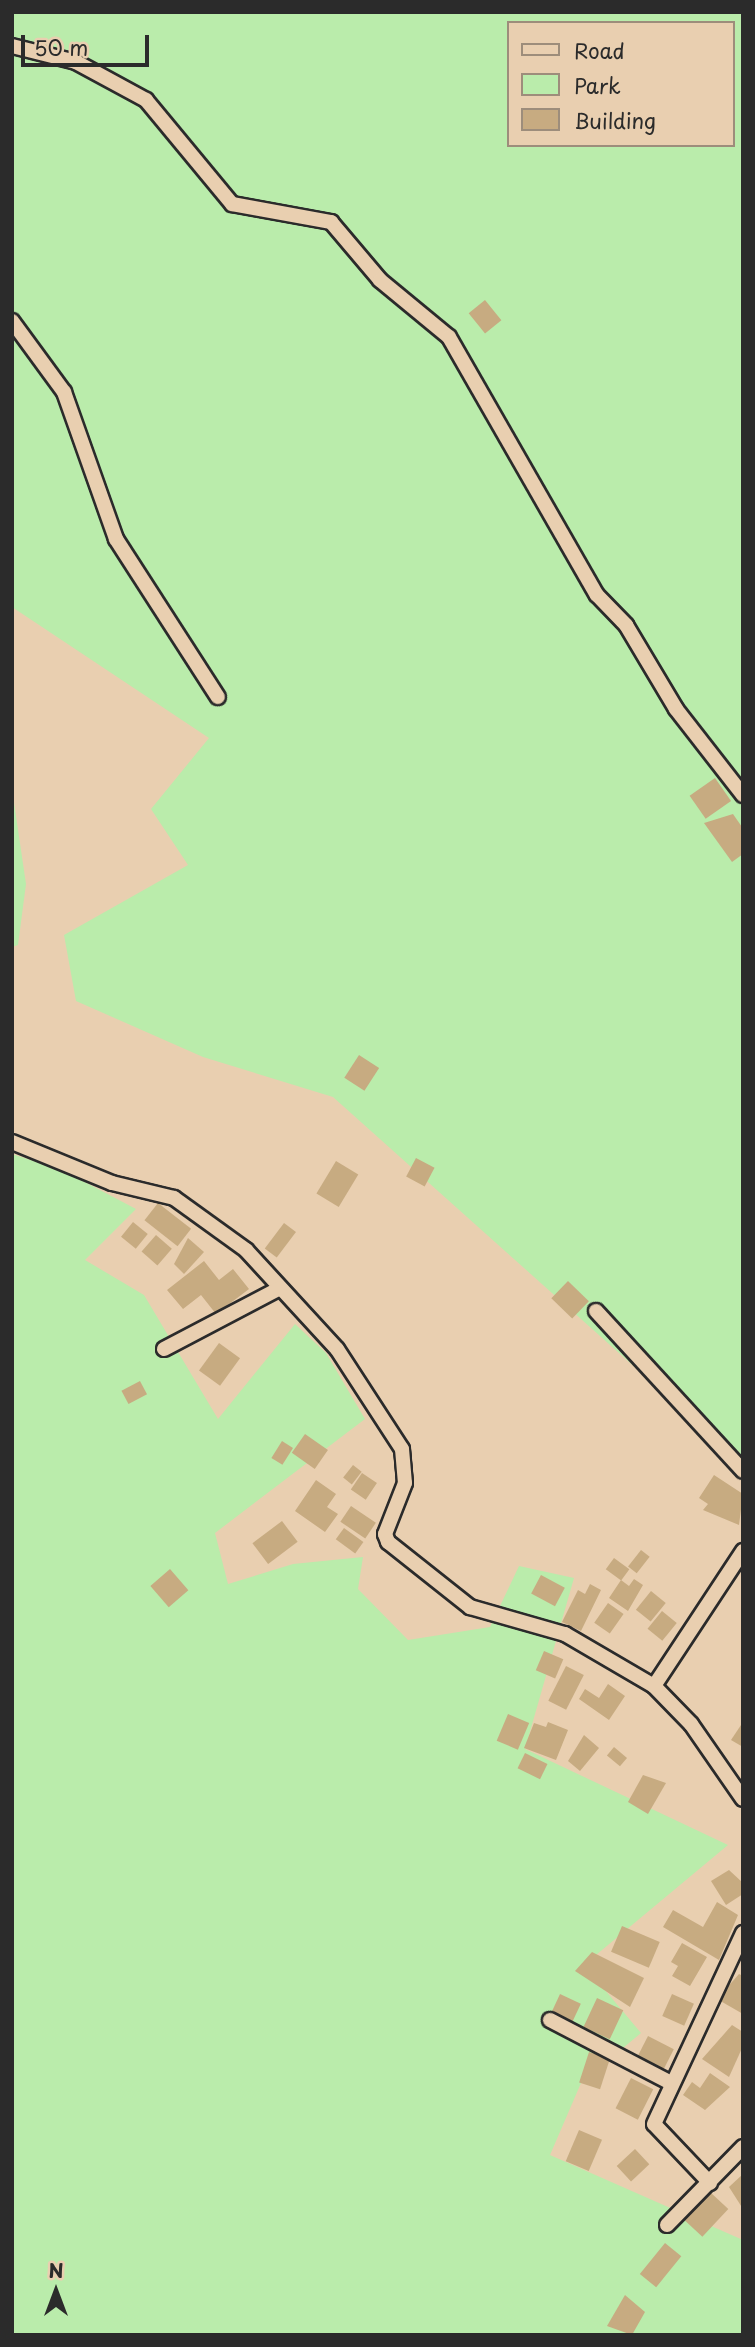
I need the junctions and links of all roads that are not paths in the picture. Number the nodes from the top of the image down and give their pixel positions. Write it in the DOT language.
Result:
graph roads {
  1 [pos="12,46"];
  2 [pos="12,321"];
  3 [pos="218,697"];
  4 [pos="743,795"];
  5 [pos="12,1142"];
  6 [pos="280,1288"];
  7 [pos="596,1311"];
  8 [pos="164,1349"];
  9 [pos="743,1471"];
  10 [pos="743,1551"];
  11 [pos="654,1686"];
  12 [pos="743,1800"];
  13 [pos="743,1933"];
  14 [pos="550,2020"];
  15 [pos="671,2082"];
  16 [pos="743,2147"];
  17 [pos="710,2183"];
  18 [pos="667,2225"];
  1 -- 4 [label="street"];
  2 -- 3 [label="street"];
  5 -- 6 [label="street"];
  6 -- 8 [label="street"];
  6 -- 11 [label="street"];
  7 -- 9 [label="street"];
  10 -- 11 [label="street"];
  11 -- 12 [label="street"];
  13 -- 15 [label="street"];
  14 -- 15 [label="street"];
  15 -- 17 [label="street"];
  16 -- 17 [label="street"];
  17 -- 18 [label="street"];
}
